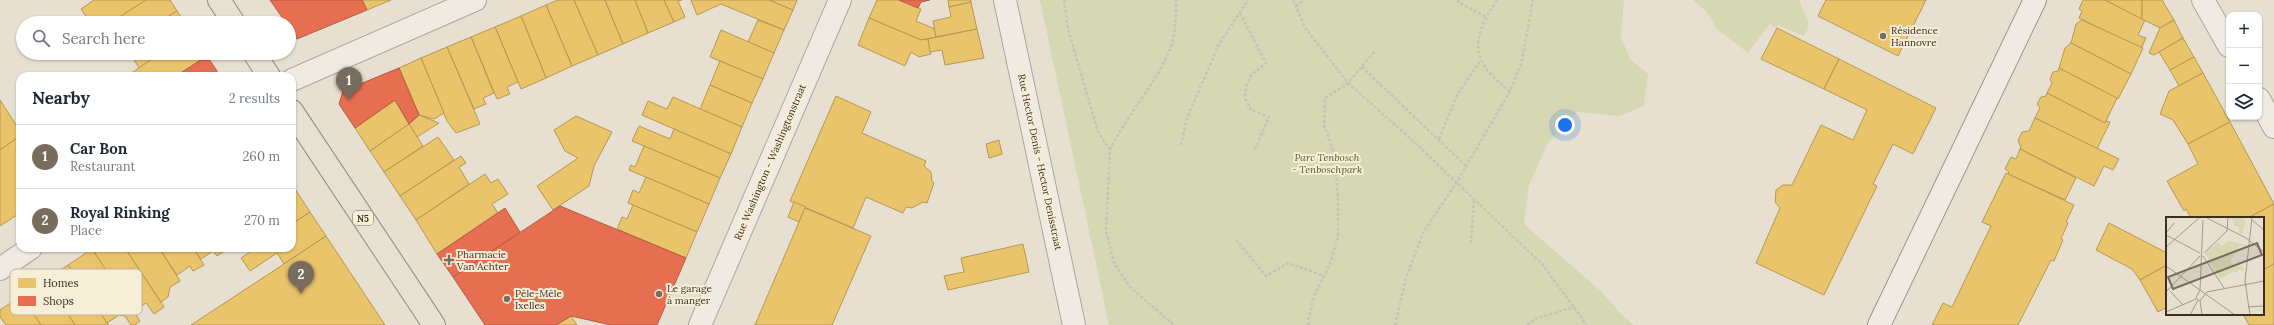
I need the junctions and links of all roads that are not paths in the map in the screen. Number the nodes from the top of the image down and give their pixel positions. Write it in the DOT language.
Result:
graph roads {
  1 [pos="219,0"];
  2 [pos="475,0"];
  3 [pos="840,0"];
  4 [pos="1005,0"];
  5 [pos="2036,0"];
  6 [pos="2203,0"];
  7 [pos="229,16"];
  8 [pos="2226,41"];
  9 [pos="259,60"];
  10 [pos="266,72"];
  11 [pos="296,78"];
  12 [pos="2262,105"];
  13 [pos="296,117"];
  14 [pos="2274,127"];
  15 [pos="25,252"];
  16 [pos="0,269"];
  17 [pos="434,325"];
  18 [pos="700,325"];
  19 [pos="1074,325"];
  20 [pos="1879,325"];
  1 -- 7 [label="main road"];
  2 -- 11 [label="street"];
  3 -- 18 [label="street, Rue Washington - Washingtonstraat"];
  4 -- 19 [label="street, Rue Hector Denis - Hector Denisstraat"];
  5 -- 20 [label="street"];
  6 -- 8 [label="street"];
  9 -- 10 [label="main road"];
  12 -- 14 [label="street"];
  13 -- 17 [label="main road, N5"];
  15 -- 16 [label="street"];
}
